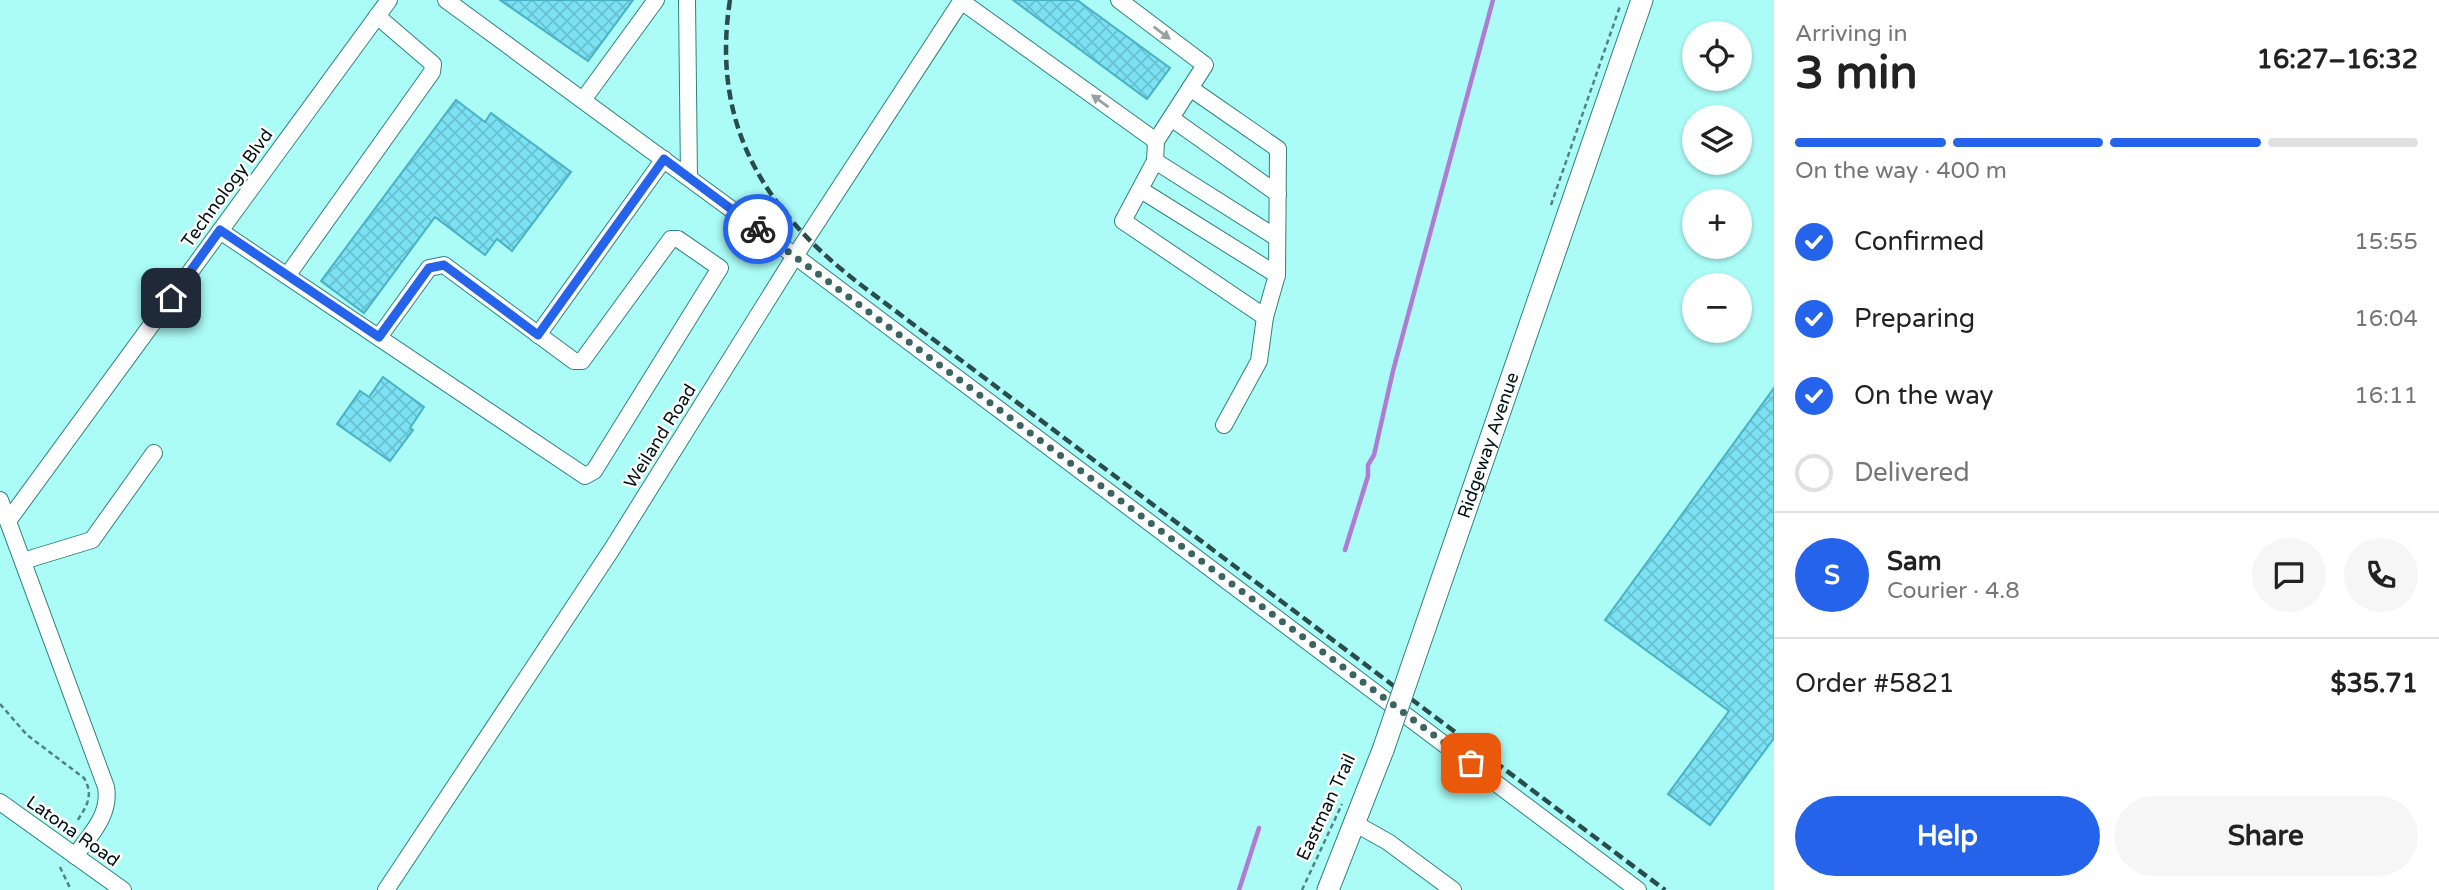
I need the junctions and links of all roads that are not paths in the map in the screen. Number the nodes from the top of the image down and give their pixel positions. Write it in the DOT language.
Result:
graph roads {
  1 [pos="389,0"];
  2 [pos="446,0"];
  3 [pos="656,0"];
  4 [pos="687,0"];
  5 [pos="1119,0"];
  6 [pos="1642,0"];
  7 [pos="961,1"];
  8 [pos="377,16"];
  9 [pos="1190,88"];
  10 [pos="583,100"];
  11 [pos="1171,118"];
  12 [pos="1156,141"];
  13 [pos="664,159"];
  14 [pos="1155,161"];
  15 [pos="689,177"];
  16 [pos="1141,190"];
  17 [pos="1278,194"];
  18 [pos="220,230"];
  19 [pos="1277,238"];
  20 [pos="795,256"];
  21 [pos="1277,275"];
  22 [pos="287,276"];
  23 [pos="1265,317"];
  24 [pos="538,335"];
  25 [pos="379,337"];
  26 [pos="1224,425"];
  27 [pos="155,453"];
  28 [pos="0,500"];
  29 [pos="8,521"];
  30 [pos="23,561"];
  31 [pos="0,802"];
  32 [pos="1356,824"];
  33 [pos="75,856"];
  34 [pos="123,890"];
  35 [pos="386,890"];
  36 [pos="1328,890"];
  37 [pos="1453,890"];
  38 [pos="1638,890"];
  1 -- 8 [label="street, Technology Blvd"];
  2 -- 10 [label="street"];
  3 -- 10 [label="street"];
  4 -- 15 [label="street"];
  5 -- 9 [label="street, one-way"];
  6 -- 32 [label="main road, Ridgeway Avenue, bridge"];
  12 -- 7 [label="street, one-way"];
  7 -- 20 [label="street, Weiland Road"];
  8 -- 18 [label="street, Technology Blvd"];
  8 -- 22 [label="street"];
  9 -- 11 [label="street"];
  9 -- 17 [label="street"];
  10 -- 13 [label="street"];
  11 -- 12 [label="street"];
  11 -- 17 [label="street"];
  12 -- 14 [label="street"];
  13 -- 15 [label="street"];
  13 -- 24 [label="street"];
  14 -- 16 [label="street"];
  14 -- 19 [label="street"];
  15 -- 20 [label="street"];
  16 -- 21 [label="street"];
  16 -- 23 [label="street"];
  17 -- 19 [label="street"];
  18 -- 22 [label="street"];
  18 -- 29 [label="street, Technology Blvd"];
  19 -- 21 [label="street"];
  20 -- 35 [label="street, Weiland Road"];
  20 -- 38 [label="street"];
  21 -- 23 [label="street"];
  22 -- 25 [label="street"];
  23 -- 26 [label="street"];
  24 -- 25 [label="street"];
  24 -- 25 [label="street"];
  27 -- 30 [label="street"];
  28 -- 29 [label="street"];
  29 -- 30 [label="street"];
  30 -- 33 [label="street"];
  31 -- 33 [label="street, Latona Road"];
  32 -- 36 [label="main road, Ridgeway Avenue"];
  32 -- 37 [label="street"];
  33 -- 34 [label="street, Latona Road"];
}
